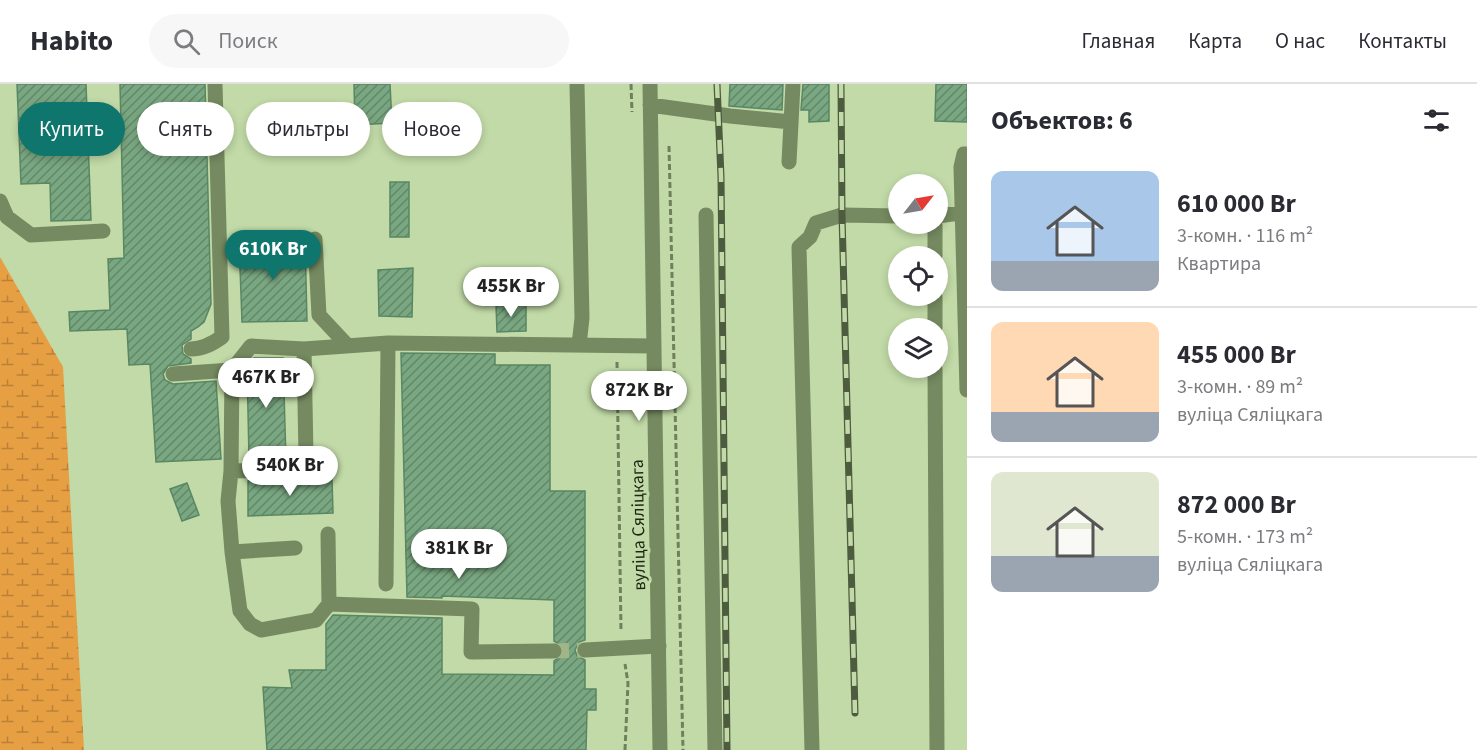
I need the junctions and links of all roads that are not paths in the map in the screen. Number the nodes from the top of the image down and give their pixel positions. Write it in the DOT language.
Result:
graph roads {
  1 [pos="214,84"];
  2 [pos="577,84"];
  3 [pos="793,84"];
  4 [pos="651,91"];
  5 [pos="791,122"];
  6 [pos="967,153"];
  7 [pos="789,162"];
  8 [pos="0,201"];
  9 [pos="965,212"];
  10 [pos="706,215"];
  11 [pos="948,215"];
  12 [pos="888,216"];
  13 [pos="103,231"];
  14 [pos="315,239"];
  15 [pos="966,303"];
  16 [pos="388,343"];
  17 [pos="579,345"];
  18 [pos="348,346"];
  19 [pos="654,346"];
  20 [pos="191,349"];
  21 [pos="304,349"];
  22 [pos="232,370"];
  23 [pos="173,374"];
  24 [pos="935,378"];
  25 [pos="967,390"];
  26 [pos="231,471"];
  27 [pos="328,534"];
  28 [pos="295,548"];
  29 [pos="232,552"];
  30 [pos="386,584"];
  31 [pos="328,604"];
  32 [pos="659,646"];
  33 [pos="585,650"];
  34 [pos="554,651"];
  35 [pos="660,750"];
  36 [pos="715,750"];
  37 [pos="812,750"];
  38 [pos="937,750"];
  1 -- 20 [label="street"];
  2 -- 17 [label="street"];
  3 -- 5 [label="street"];
  4 -- 5 [label="street"];
  4 -- 19 [label="street, вуліца Сяліцкага"];
  5 -- 7 [label="street"];
  6 -- 9 [label="street"];
  8 -- 13 [label="street"];
  9 -- 11 [label="street"];
  9 -- 15 [label="street"];
  10 -- 36 [label="street"];
  12 -- 37 [label="street"];
  14 -- 18 [label="street"];
  15 -- 25 [label="street"];
  16 -- 17 [label="street"];
  16 -- 18 [label="street"];
  16 -- 30 [label="street"];
  17 -- 19 [label="street"];
  18 -- 21 [label="street"];
  19 -- 32 [label="street, вуліца Сяліцкага"];
  21 -- 22 [label="street"];
  21 -- 26 [label="street"];
  22 -- 23 [label="street"];
  22 -- 26 [label="street"];
  24 -- 38 [label="street"];
  26 -- 29 [label="street"];
  27 -- 31 [label="street"];
  28 -- 29 [label="street"];
  29 -- 31 [label="street"];
  31 -- 34 [label="street"];
  32 -- 33 [label="street"];
  32 -- 35 [label="street, вуліца Сяліцкага"];
}
